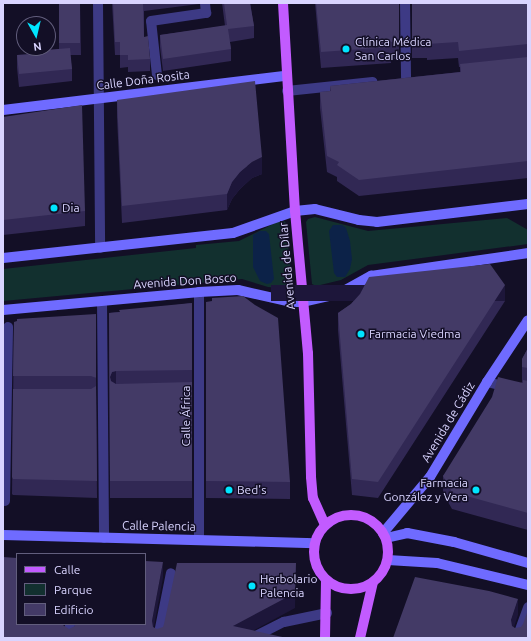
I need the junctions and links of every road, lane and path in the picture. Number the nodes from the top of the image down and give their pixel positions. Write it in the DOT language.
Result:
graph roads {
  1 [pos="98,3"];
  2 [pos="205,3"];
  3 [pos="282,3"];
  4 [pos="405,3"];
  5 [pos="157,75"];
  6 [pos="286,76"];
  7 [pos="406,78"];
  8 [pos="384,81"];
  9 [pos="287,91"];
  10 [pos="99,99"];
  11 [pos="3,110"];
  12 [pos="528,204"];
  13 [pos="295,210"];
  14 [pos="100,248"];
  15 [pos="528,253"];
  16 [pos="3,258"];
  17 [pos="199,292"];
  18 [pos="102,301"];
  19 [pos="303,302"];
  20 [pos="3,310"];
  21 [pos="528,320"];
  22 [pos="8,327"];
  23 [pos="487,382"];
  24 [pos="528,392"];
  25 [pos="6,501"];
  26 [pos="325,525"];
  27 [pos="3,535"];
  28 [pos="385,535"];
  29 [pos="104,538"];
  30 [pos="200,540"];
  31 [pos="315,543"];
  32 [pos="388,560"];
  33 [pos="528,563"];
  34 [pos="171,573"];
  35 [pos="326,580"];
  36 [pos="374,582"];
  37 [pos="528,584"];
  38 [pos="528,607"];
  39 [pos="327,613"];
  40 [pos="70,625"];
  41 [pos="69,638"];
  42 [pos="158,638"];
  43 [pos="252,638"];
  44 [pos="325,638"];
  45 [pos="360,638"];
  46 [pos="517,638"];
  1 -- 10 [label="street"];
  2 -- 5 [label="street"];
  3 -- 6 [label="main road, Avenida de Dílar"];
  4 -- 7 [label="street"];
  6 -- 9 [label="main road, Avenida de Dílar"];
  6 -- 10 [label="main road, Calle Doña Rosita"];
  8 -- 9 [label="street"];
  9 -- 13 [label="main road, Avenida de Dílar"];
  10 -- 11 [label="main road, Calle Doña Rosita"];
  10 -- 14 [label="street"];
  12 -- 13 [label="main road"];
  13 -- 14 [label="main road"];
  13 -- 19 [label="main road, Avenida de Dílar"];
  14 -- 16 [label="main road"];
  15 -- 19 [label="main road, Avenida Don Bosco"];
  17 -- 18 [label="main road, Avenida Don Bosco"];
  17 -- 19 [label="main road, Avenida Don Bosco"];
  17 -- 30 [label="street, Calle África"];
  18 -- 20 [label="main road, Avenida Don Bosco"];
  18 -- 29 [label="street"];
  19 -- 26 [label="main road, Avenida de Dílar"];
  21 -- 23 [label="main road, Avenida de Cádiz"];
  22 -- 25 [label="street"];
  23 -- 24 [label="street"];
  23 -- 28 [label="main road, Avenida de Cádiz"];
  26 -- 28 [label="main road"];
  26 -- 31 [label="main road"];
  27 -- 29 [label="main road, Calle Palencia"];
  28 -- 32 [label="main road"];
  28 -- 33 [label="main road"];
  29 -- 30 [label="main road, Calle Palencia"];
  30 -- 31 [label="main road, Calle Palencia"];
  31 -- 35 [label="main road"];
  32 -- 36 [label="main road"];
  32 -- 37 [label="main road"];
  34 -- 42 [label="street"];
  35 -- 36 [label="main road"];
  35 -- 39 [label="main road"];
  36 -- 45 [label="main road"];
  38 -- 46 [label="street"];
  39 -- 43 [label="street"];
  39 -- 44 [label="main road"];
  40 -- 41 [label="street"];
}
